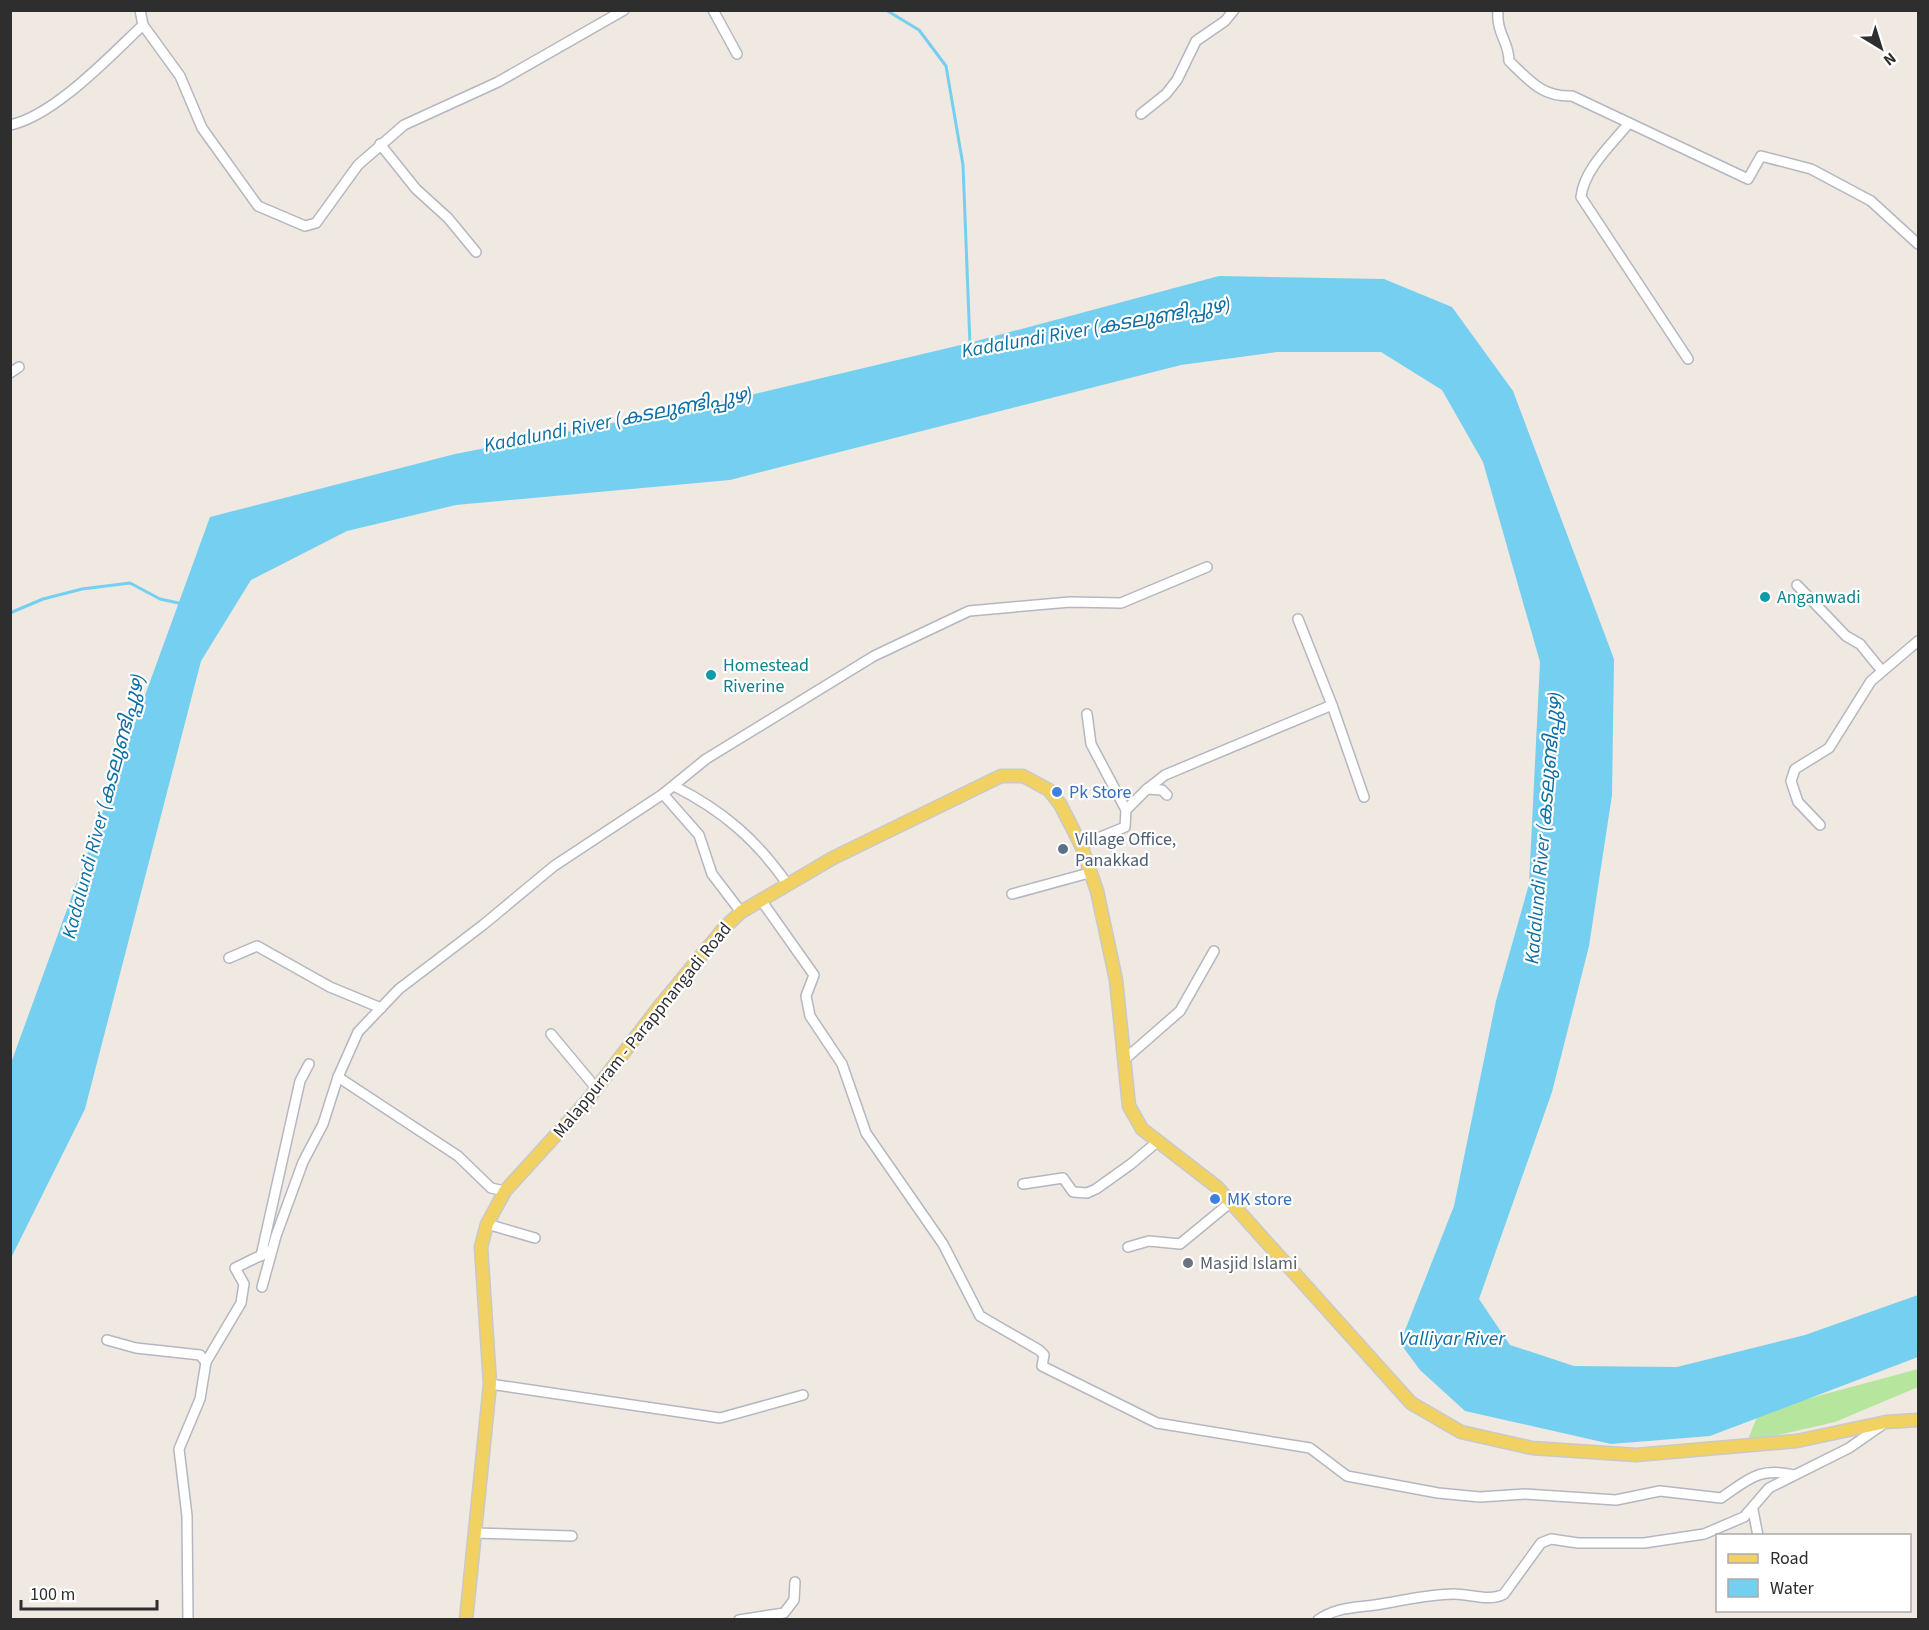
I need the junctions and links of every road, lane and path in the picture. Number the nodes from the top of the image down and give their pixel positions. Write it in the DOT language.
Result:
graph roads {
  1 [pos="140,10"];
  2 [pos="624,10"];
  3 [pos="713,10"];
  4 [pos="1234,10"];
  5 [pos="1498,10"];
  6 [pos="143,25"];
  7 [pos="737,54"];
  8 [pos="1141,114"];
  9 [pos="1629,123"];
  10 [pos="10,125"];
  11 [pos="380,144"];
  12 [pos="1918,244"];
  13 [pos="476,252"];
  14 [pos="1688,359"];
  15 [pos="1207,567"];
  16 [pos="1797,585"];
  17 [pos="1298,619"];
  18 [pos="1918,641"];
  19 [pos="1882,672"];
  20 [pos="1332,705"];
  21 [pos="1087,714"];
  22 [pos="674,786"];
  23 [pos="1147,789"];
  24 [pos="663,794"];
  25 [pos="1167,795"];
  26 [pos="1364,797"];
  27 [pos="1126,810"];
  28 [pos="1820,825"];
  29 [pos="1081,845"];
  30 [pos="1089,873"];
  31 [pos="788,885"];
  32 [pos="1012,894"];
  33 [pos="761,900"];
  34 [pos="741,912"];
  35 [pos="1214,951"];
  36 [pos="229,958"];
  37 [pos="381,1008"];
  38 [pos="551,1034"];
  39 [pos="1125,1059"];
  40 [pos="309,1064"];
  41 [pos="338,1077"];
  42 [pos="596,1088"];
  43 [pos="1157,1142"];
  44 [pos="1023,1184"];
  45 [pos="505,1191"];
  46 [pos="1231,1202"];
  47 [pos="487,1224"];
  48 [pos="535,1238"];
  49 [pos="1128,1247"];
  50 [pos="272,1251"];
  51 [pos="261,1256"];
  52 [pos="262,1287"];
  53 [pos="107,1340"];
  54 [pos="206,1362"];
  55 [pos="490,1384"];
  56 [pos="802,1395"];
  57 [pos="1886,1422"];
  58 [pos="1916,1422"];
  59 [pos="1794,1475"];
  60 [pos="1753,1510"];
  61 [pos="474,1533"];
  62 [pos="1758,1534"];
  63 [pos="572,1536"];
  64 [pos="795,1582"];
  65 [pos="188,1620"];
  66 [pos="466,1620"];
  67 [pos="739,1620"];
  68 [pos="1318,1620"];
  1 -- 6 [label="street"];
  2 -- 11 [label="street"];
  3 -- 7 [label="street"];
  4 -- 8 [label="street"];
  5 -- 9 [label="street"];
  6 -- 10 [label="street"];
  6 -- 11 [label="street"];
  9 -- 12 [label="street"];
  9 -- 14 [label="street"];
  11 -- 13 [label="street"];
  15 -- 22 [label="street"];
  16 -- 19 [label="street"];
  17 -- 20 [label="street"];
  18 -- 19 [label="street"];
  19 -- 28 [label="street"];
  20 -- 23 [label="street"];
  20 -- 26 [label="street"];
  21 -- 27 [label="street"];
  22 -- 24 [label="street"];
  22 -- 31 [label="street"];
  23 -- 25 [label="street"];
  23 -- 27 [label="street"];
  24 -- 34 [label="street"];
  24 -- 37 [label="street"];
  27 -- 29 [label="street"];
  29 -- 30 [label="main road, Malappurram - Parappnangadi Road"];
  29 -- 31 [label="main road, Malappurram - Parappnangadi Road"];
  30 -- 32 [label="street"];
  30 -- 39 [label="main road, Malappurram - Parappnangadi Road"];
  31 -- 33 [label="main road, Malappurram - Parappnangadi Road"];
  33 -- 34 [label="main road, Malappurram - Parappnangadi Road"];
  33 -- 59 [label="street"];
  34 -- 42 [label="main road, Malappurram - Parappnangadi Road"];
  35 -- 39 [label="street"];
  36 -- 37 [label="street"];
  37 -- 41 [label="street"];
  38 -- 42 [label="street"];
  39 -- 43 [label="main road, Malappurram - Parappnangadi Road"];
  40 -- 51 [label="street"];
  41 -- 45 [label="street"];
  41 -- 50 [label="street"];
  42 -- 45 [label="main road, Malappurram - Parappnangadi Road"];
  43 -- 44 [label="street"];
  43 -- 46 [label="main road, Malappurram - Parappnangadi Road"];
  45 -- 47 [label="main road, Malappurram - Parappnangadi Road"];
  46 -- 49 [label="street"];
  46 -- 57 [label="main road, Malappurram - Parappnangadi Road"];
  47 -- 48 [label="street"];
  47 -- 55 [label="main road, Malappurram - Parappnangadi Road"];
  50 -- 51 [label="street"];
  50 -- 52 [label="street"];
  51 -- 54 [label="street"];
  53 -- 54 [label="street"];
  54 -- 65 [label="street"];
  55 -- 56 [label="street"];
  55 -- 61 [label="main road, Malappurram - Parappnangadi Road"];
  57 -- 58 [label="main road, Malappurram - Parappnangadi Road"];
  57 -- 59 [label="street"];
  59 -- 60 [label="street"];
  60 -- 62 [label="street"];
  60 -- 68 [label="street"];
  61 -- 63 [label="street"];
  61 -- 66 [label="main road, Malappurram - Parappnangadi Road"];
  64 -- 67 [label="street"];
}
